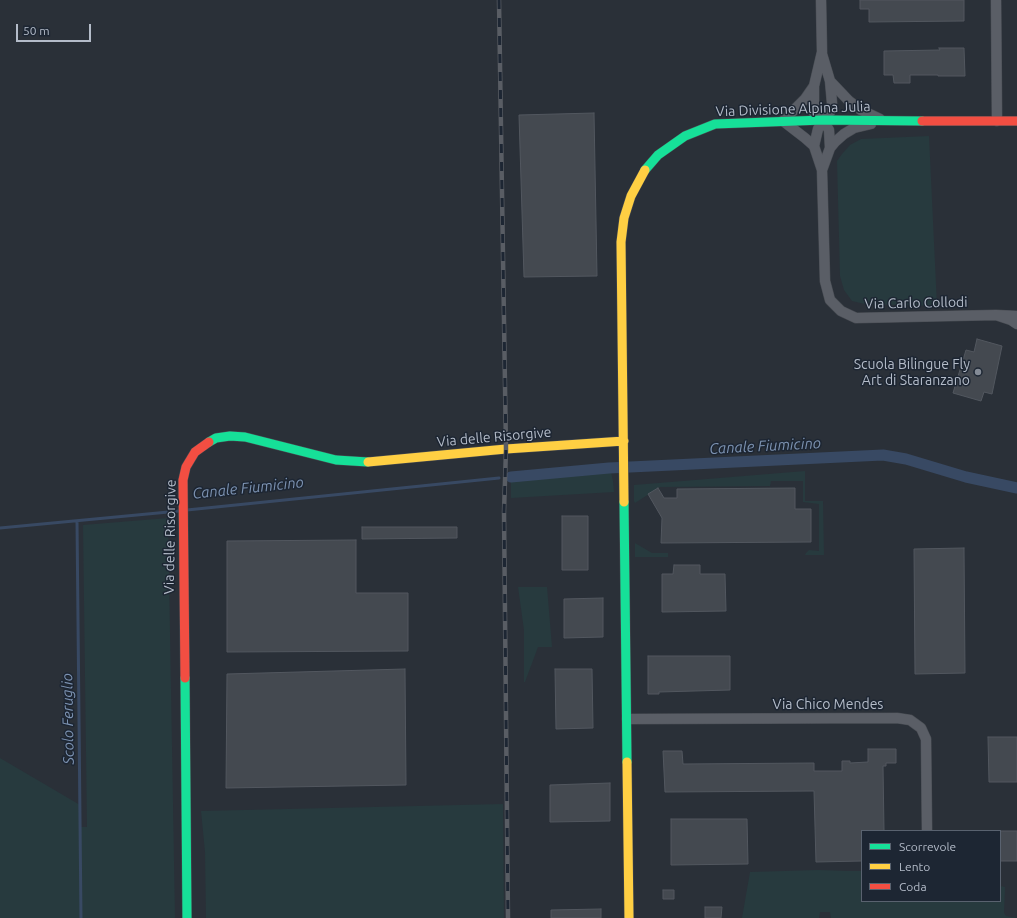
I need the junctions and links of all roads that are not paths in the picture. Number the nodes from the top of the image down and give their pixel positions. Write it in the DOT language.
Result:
graph roads {
  1 [pos="821,0"];
  2 [pos="996,0"];
  3 [pos="822,52"];
  4 [pos="830,81"];
  5 [pos="814,86"];
  6 [pos="822,120"];
  7 [pos="884,120"];
  8 [pos="783,121"];
  9 [pos="997,121"];
  10 [pos="1017,121"];
  11 [pos="814,146"];
  12 [pos="830,148"];
  13 [pos="822,170"];
  14 [pos="996,315"];
  15 [pos="1017,316"];
  16 [pos="1017,324"];
  17 [pos="624,441"];
  18 [pos="627,719"];
  19 [pos="927,830"];
  20 [pos="187,918"];
  21 [pos="629,918"];
  1 -- 3 [label="street"];
  2 -- 9 [label="street"];
  3 -- 4 [label="street"];
  3 -- 5 [label="street"];
  4 -- 6 [label="street"];
  4 -- 7 [label="street"];
  5 -- 6 [label="street, Via Carlo Collodi"];
  5 -- 8 [label="street"];
  6 -- 7 [label="street, Via Divisione Alpina Julia"];
  6 -- 8 [label="street, Via Divisione Alpina Julia"];
  6 -- 11 [label="street"];
  6 -- 12 [label="street, Via Carlo Collodi"];
  7 -- 9 [label="street, Via Divisione Alpina Julia"];
  7 -- 12 [label="street, Via Carlo Collodi"];
  8 -- 11 [label="street"];
  8 -- 17 [label="street, Via Divisione Alpina Julia"];
  9 -- 10 [label="street, Via Divisione Alpina Julia"];
  11 -- 13 [label="street, Via Carlo Collodi"];
  12 -- 13 [label="street, Via Carlo Collodi"];
  13 -- 14 [label="street, Via Carlo Collodi"];
  14 -- 15 [label="street, Via Carlo Collodi"];
  14 -- 16 [label="street, Via Carlo Collodi"];
  17 -- 18 [label="street"];
  17 -- 20 [label="street, Via delle Risorgive"];
  18 -- 19 [label="street, Via Chico Mendes"];
  18 -- 21 [label="street"];
}
